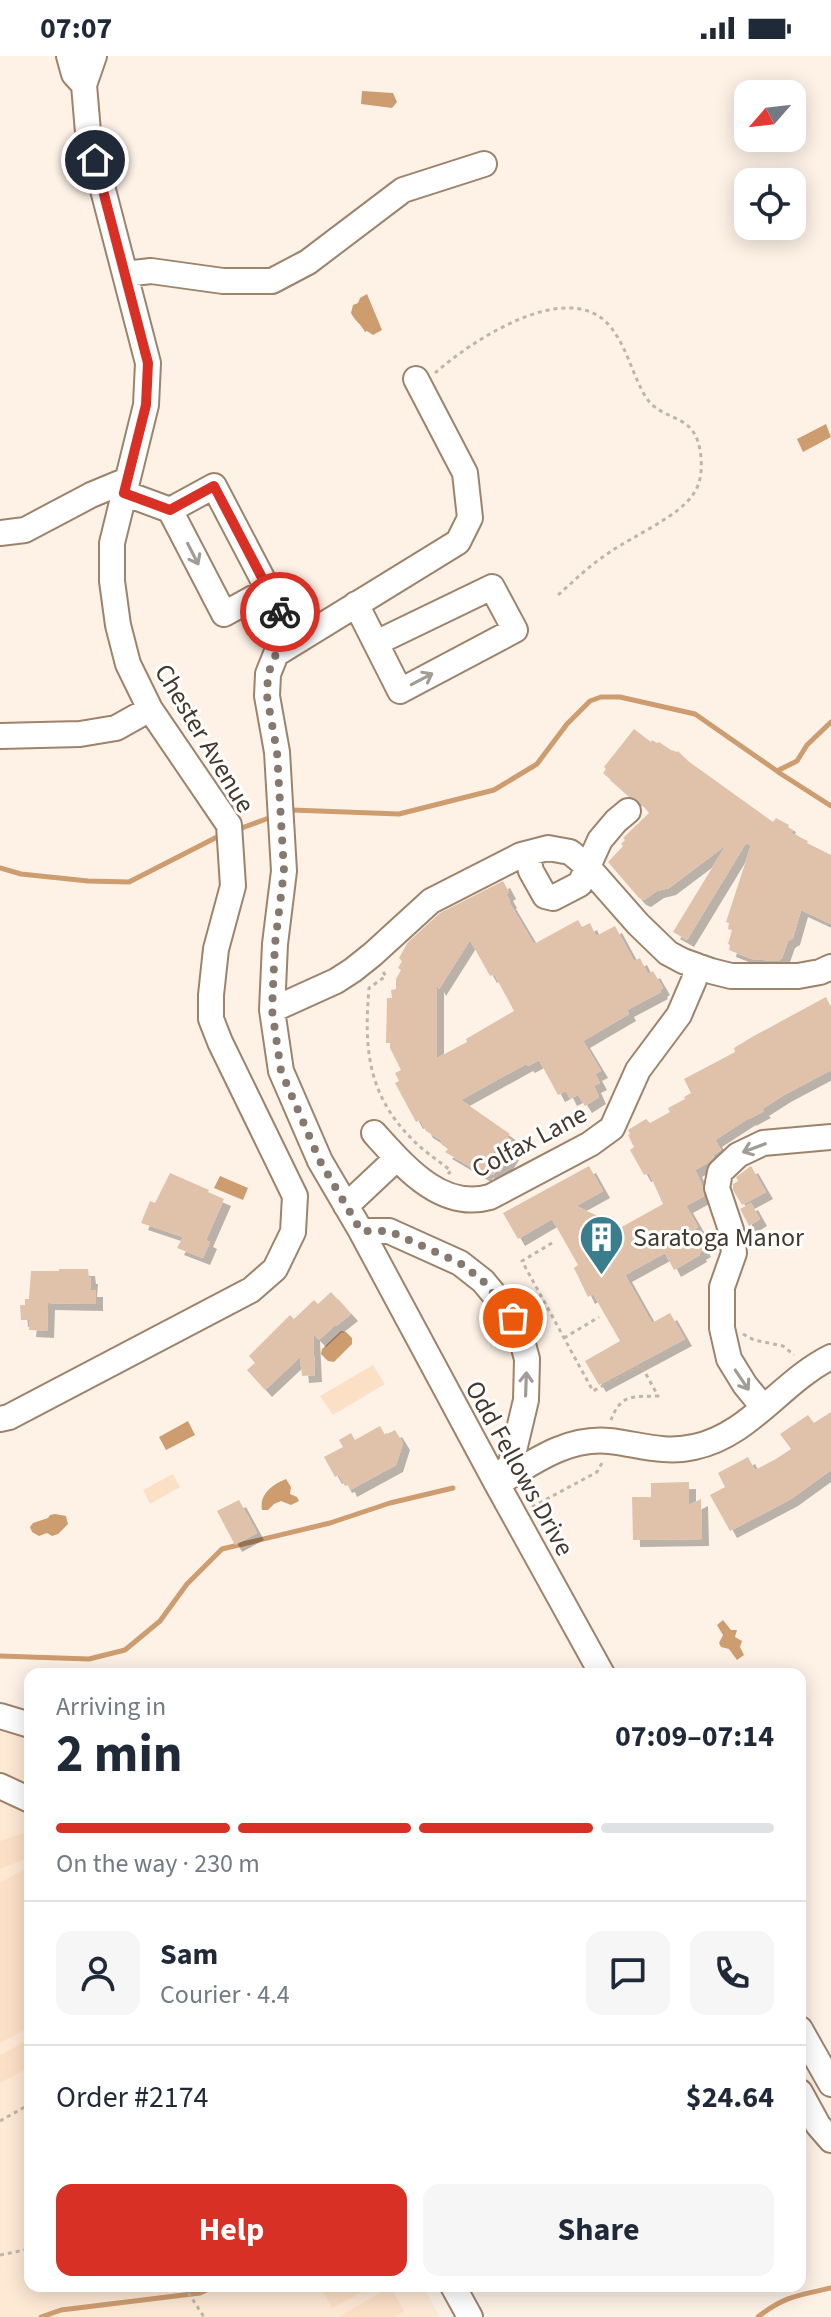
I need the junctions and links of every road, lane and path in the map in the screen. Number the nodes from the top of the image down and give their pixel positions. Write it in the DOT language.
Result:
graph roads {
  1 [pos="69,56"];
  2 [pos="94,56"];
  3 [pos="84,85"];
  4 [pos="484,164"];
  5 [pos="125,274"];
  6 [pos="420,384"];
  7 [pos="126,486"];
  8 [pos="170,510"];
  9 [pos="0,533"];
  10 [pos="268,590"];
  11 [pos="558,595"];
  12 [pos="356,604"];
  13 [pos="295,641"];
  14 [pos="376,643"];
  15 [pos="150,709"];
  16 [pos="0,736"];
  17 [pos="628,811"];
  18 [pos="527,854"];
  19 [pos="587,866"];
  20 [pos="373,954"];
  21 [pos="697,966"];
  22 [pos="831,967"];
  23 [pos="272,1010"];
  24 [pos="374,1133"];
  25 [pos="831,1137"];
  26 [pos="397,1158"];
  27 [pos="436,1190"];
  28 [pos="346,1206"];
  29 [pos="361,1231"];
  30 [pos="552,1243"];
  31 [pos="599,1317"];
  32 [pos="722,1328"];
  33 [pos="564,1338"];
  34 [pos="831,1357"];
  35 [pos="806,1371"];
  36 [pos="763,1407"];
  37 [pos="0,1419"];
  38 [pos="609,1431"];
  39 [pos="602,1464"];
  40 [pos="497,1484"];
  41 [pos="515,1517"];
  42 [pos="599,1668"];
  43 [pos="0,1716"];
  44 [pos="24,1723"];
  45 [pos="0,1786"];
  46 [pos="24,1797"];
  47 [pos="806,2040"];
  48 [pos="831,2084"];
  49 [pos="806,2103"];
  50 [pos="24,2107"];
  51 [pos="0,2121"];
  52 [pos="831,2140"];
  53 [pos="24,2250"];
  54 [pos="0,2255"];
  55 [pos="188,2292"];
  56 [pos="456,2292"];
  57 [pos="204,2317"];
  58 [pos="470,2317"];
  1 -- 3 [label="street"];
  2 -- 3 [label="street, Chester Avenue"];
  3 -- 5 [label="street, Chester Avenue"];
  4 -- 5 [label="street"];
  5 -- 7 [label="street, Chester Avenue"];
  6 -- 11 [label="path"];
  6 -- 12 [label="street, Odd Fellows Drive"];
  7 -- 8 [label="street"];
  7 -- 9 [label="street"];
  7 -- 15 [label="street, Chester Avenue"];
  8 -- 10 [label="street"];
  8 -- 10 [label="street, one-way"];
  10 -- 13 [label="street"];
  12 -- 13 [label="street, Odd Fellows Drive"];
  12 -- 14 [label="street"];
  13 -- 23 [label="street, Odd Fellows Drive"];
  14 -- 14 [label="street, one-way"];
  15 -- 16 [label="street"];
  15 -- 37 [label="street, Chester Avenue"];
  17 -- 19 [label="street"];
  18 -- 19 [label="street"];
  18 -- 19 [label="street"];
  18 -- 20 [label="street"];
  19 -- 21 [label="street"];
  20 -- 23 [label="street"];
  20 -- 27 [label="path"];
  21 -- 22 [label="street"];
  21 -- 27 [label="street, Colfax Lane"];
  23 -- 28 [label="street, Odd Fellows Drive"];
  24 -- 26 [label="street, Colfax Lane"];
  25 -- 32 [label="street, one-way"];
  26 -- 27 [label="street, Colfax Lane"];
  26 -- 28 [label="street"];
  28 -- 29 [label="street, Odd Fellows Drive"];
  29 -- 40 [label="street, Odd Fellows Drive"];
  40 -- 29 [label="street, one-way"];
  30 -- 33 [label="path"];
  31 -- 33 [label="path"];
  32 -- 35 [label="path"];
  32 -- 36 [label="street, one-way"];
  33 -- 38 [label="path"];
  34 -- 35 [label="street"];
  35 -- 36 [label="street"];
  36 -- 40 [label="street"];
  39 -- 41 [label="path"];
  40 -- 41 [label="street, Odd Fellows Drive"];
  41 -- 42 [label="street, Odd Fellows Drive"];
  43 -- 44 [label="street"];
  45 -- 46 [label="street"];
  47 -- 48 [label="street"];
  49 -- 52 [label="street"];
  50 -- 51 [label="path"];
  53 -- 54 [label="path"];
  55 -- 57 [label="path"];
  56 -- 58 [label="street"];
}
